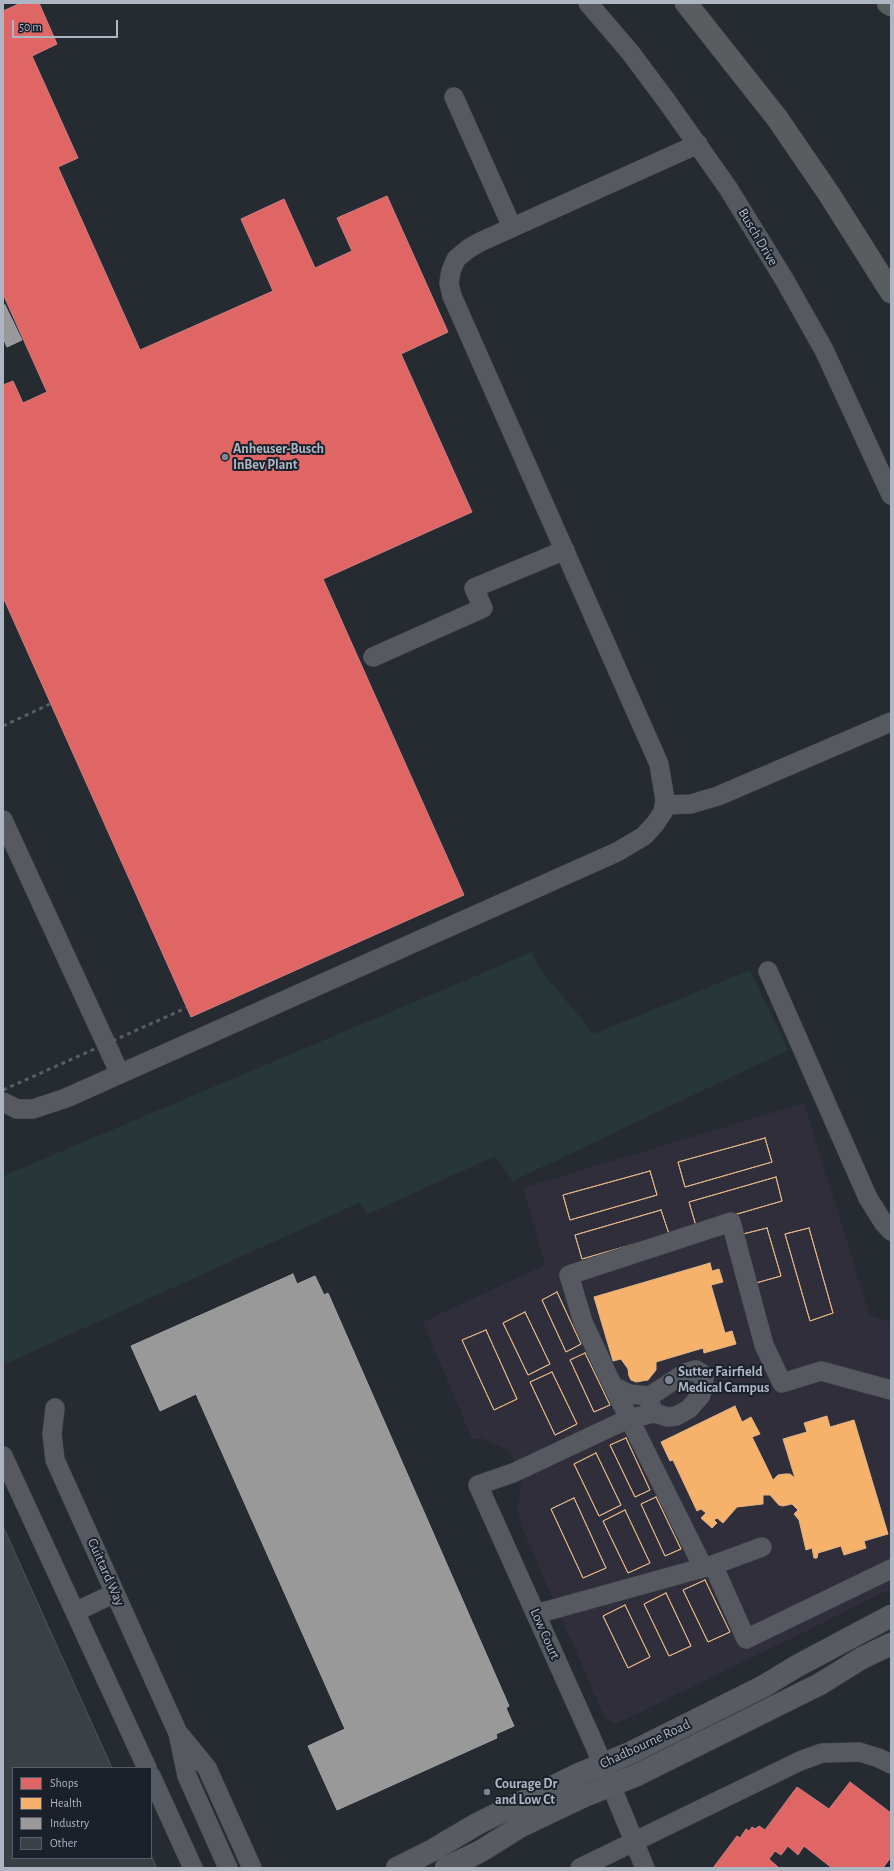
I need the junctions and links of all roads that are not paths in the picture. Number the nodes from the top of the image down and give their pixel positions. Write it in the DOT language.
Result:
graph roads {
  1 [pos="588,3"];
  2 [pos="686,3"];
  3 [pos="888,3"];
  4 [pos="891,5"];
  5 [pos="454,98"];
  6 [pos="698,144"];
  7 [pos="512,227"];
  8 [pos="891,292"];
  9 [pos="891,495"];
  10 [pos="565,550"];
  11 [pos="373,657"];
  12 [pos="891,722"];
  13 [pos="664,805"];
  14 [pos="3,820"];
  15 [pos="768,971"];
  16 [pos="120,1074"];
  17 [pos="3,1102"];
  18 [pos="891,1231"];
  19 [pos="613,1386"];
  20 [pos="891,1390"];
  21 [pos="55,1408"];
  22 [pos="628,1419"];
  23 [pos="3,1456"];
  24 [pos="762,1546"];
  25 [pos="708,1566"];
  26 [pos="891,1569"];
  27 [pos="115,1594"];
  28 [pos="75,1612"];
  29 [pos="536,1614"];
  30 [pos="891,1616"];
  31 [pos="891,1644"];
  32 [pos="178,1733"];
  33 [pos="602,1764"];
  34 [pos="891,1764"];
  35 [pos="147,1767"];
  36 [pos="152,1778"];
  37 [pos="610,1785"];
  38 [pos="634,1841"];
  39 [pos="193,1868"];
  40 [pos="228,1868"];
  41 [pos="252,1868"];
  42 [pos="396,1868"];
  43 [pos="446,1868"];
  44 [pos="580,1868"];
  45 [pos="645,1868"];
  1 -- 6 [label="street, Busch Drive"];
  2 -- 8 [label="highway"];
  3 -- 4 [label="highway"];
  5 -- 7 [label="street"];
  6 -- 7 [label="street"];
  6 -- 9 [label="street, Busch Drive"];
  7 -- 10 [label="street"];
  10 -- 11 [label="street"];
  10 -- 13 [label="street"];
  12 -- 13 [label="street"];
  13 -- 16 [label="street"];
  14 -- 16 [label="street"];
  15 -- 18 [label="street"];
  16 -- 17 [label="street"];
  19 -- 20 [label="street"];
  19 -- 22 [label="street"];
  19 -- 22 [label="street"];
  21 -- 27 [label="street, Guittard Way"];
  22 -- 25 [label="street"];
  22 -- 29 [label="street, Low Court"];
  23 -- 28 [label="street"];
  24 -- 25 [label="street"];
  25 -- 26 [label="street"];
  25 -- 29 [label="street"];
  27 -- 28 [label="street"];
  27 -- 32 [label="street, Guittard Way"];
  28 -- 35 [label="street"];
  29 -- 33 [label="street, Low Court"];
  30 -- 33 [label="main road, Chadbourne Road"];
  31 -- 37 [label="main road, Chadbourne Road"];
  32 -- 40 [label="street, Guittard Way"];
  32 -- 41 [label="street, Guittard Way"];
  33 -- 37 [label="street, Low Court"];
  33 -- 42 [label="main road, Chadbourne Road"];
  34 -- 38 [label="street"];
  36 -- 39 [label="street"];
  37 -- 38 [label="street, Low Court"];
  37 -- 43 [label="main road, Chadbourne Road"];
  38 -- 44 [label="street"];
  38 -- 45 [label="street, Low Court"];
}
